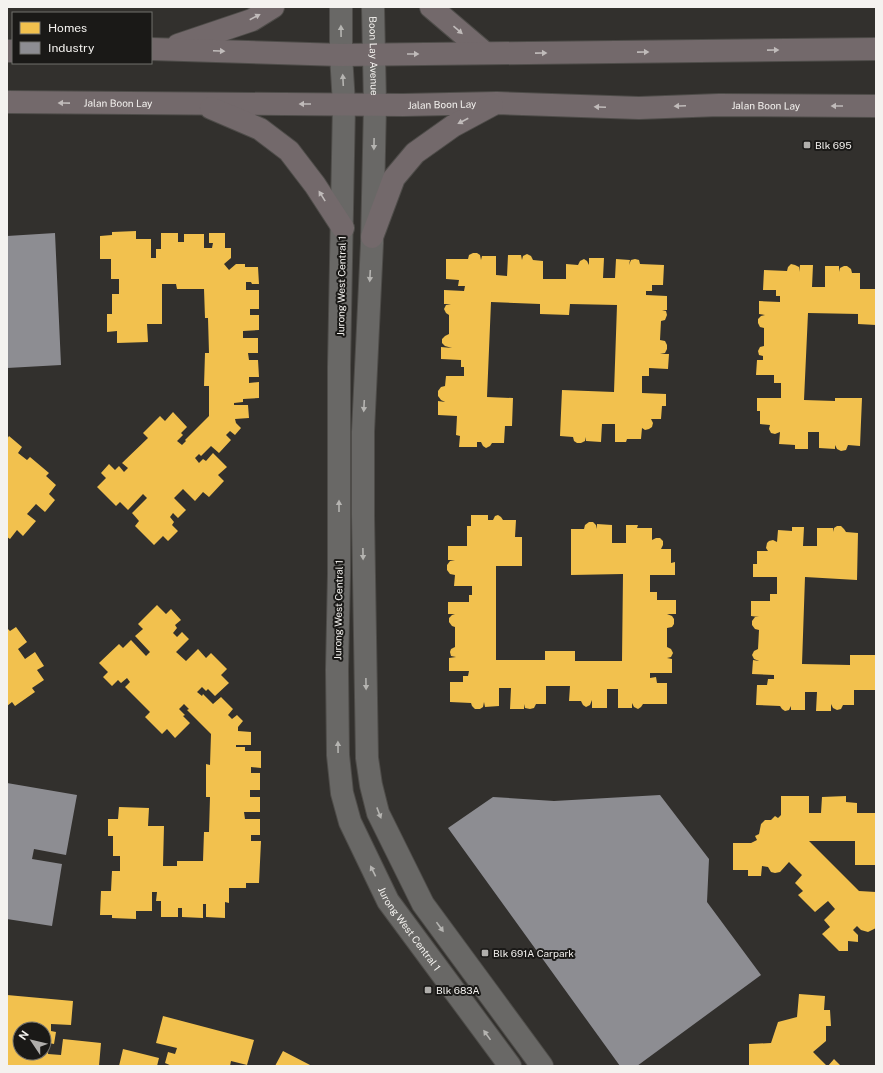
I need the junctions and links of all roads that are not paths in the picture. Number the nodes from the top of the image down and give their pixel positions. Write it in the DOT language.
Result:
graph roads {
  1 [pos="273,7"];
  2 [pos="341,7"];
  3 [pos="373,7"];
  4 [pos="431,7"];
  5 [pos="158,49"];
  6 [pos="876,49"];
  7 [pos="485,53"];
  8 [pos="374,54"];
  9 [pos="341,55"];
  10 [pos="7,102"];
  11 [pos="497,103"];
  12 [pos="201,104"];
  13 [pos="344,104"];
  14 [pos="375,105"];
  15 [pos="876,106"];
  16 [pos="343,228"];
  17 [pos="372,237"];
  18 [pos="510,1066"];
  19 [pos="542,1066"];
  5 -- 1 [label="main road, one-way"];
  9 -- 2 [label="street, one-way"];
  3 -- 8 [label="street, Boon Lay Avenue"];
  4 -- 7 [label="main road, one-way"];
  5 -- 9 [label="main road, one-way"];
  7 -- 6 [label="main road, one-way"];
  8 -- 7 [label="main road, one-way"];
  8 -- 9 [label="main road"];
  8 -- 14 [label="street, Boon Lay Avenue"];
  13 -- 9 [label="street, one-way"];
  12 -- 10 [label="main road, Jalan Boon Lay, one-way"];
  11 -- 14 [label="main road, Jalan Boon Lay"];
  15 -- 11 [label="main road, Jalan Boon Lay, one-way"];
  11 -- 17 [label="main road, one-way"];
  13 -- 12 [label="main road, Jalan Boon Lay, one-way"];
  16 -- 12 [label="main road, one-way"];
  13 -- 14 [label="main road, Jalan Boon Lay"];
  13 -- 16 [label="street, Jurong West Central 1"];
  14 -- 17 [label="street, one-way"];
  18 -- 16 [label="street, Jurong West Central 1, one-way"];
  17 -- 19 [label="street, one-way"];
}
